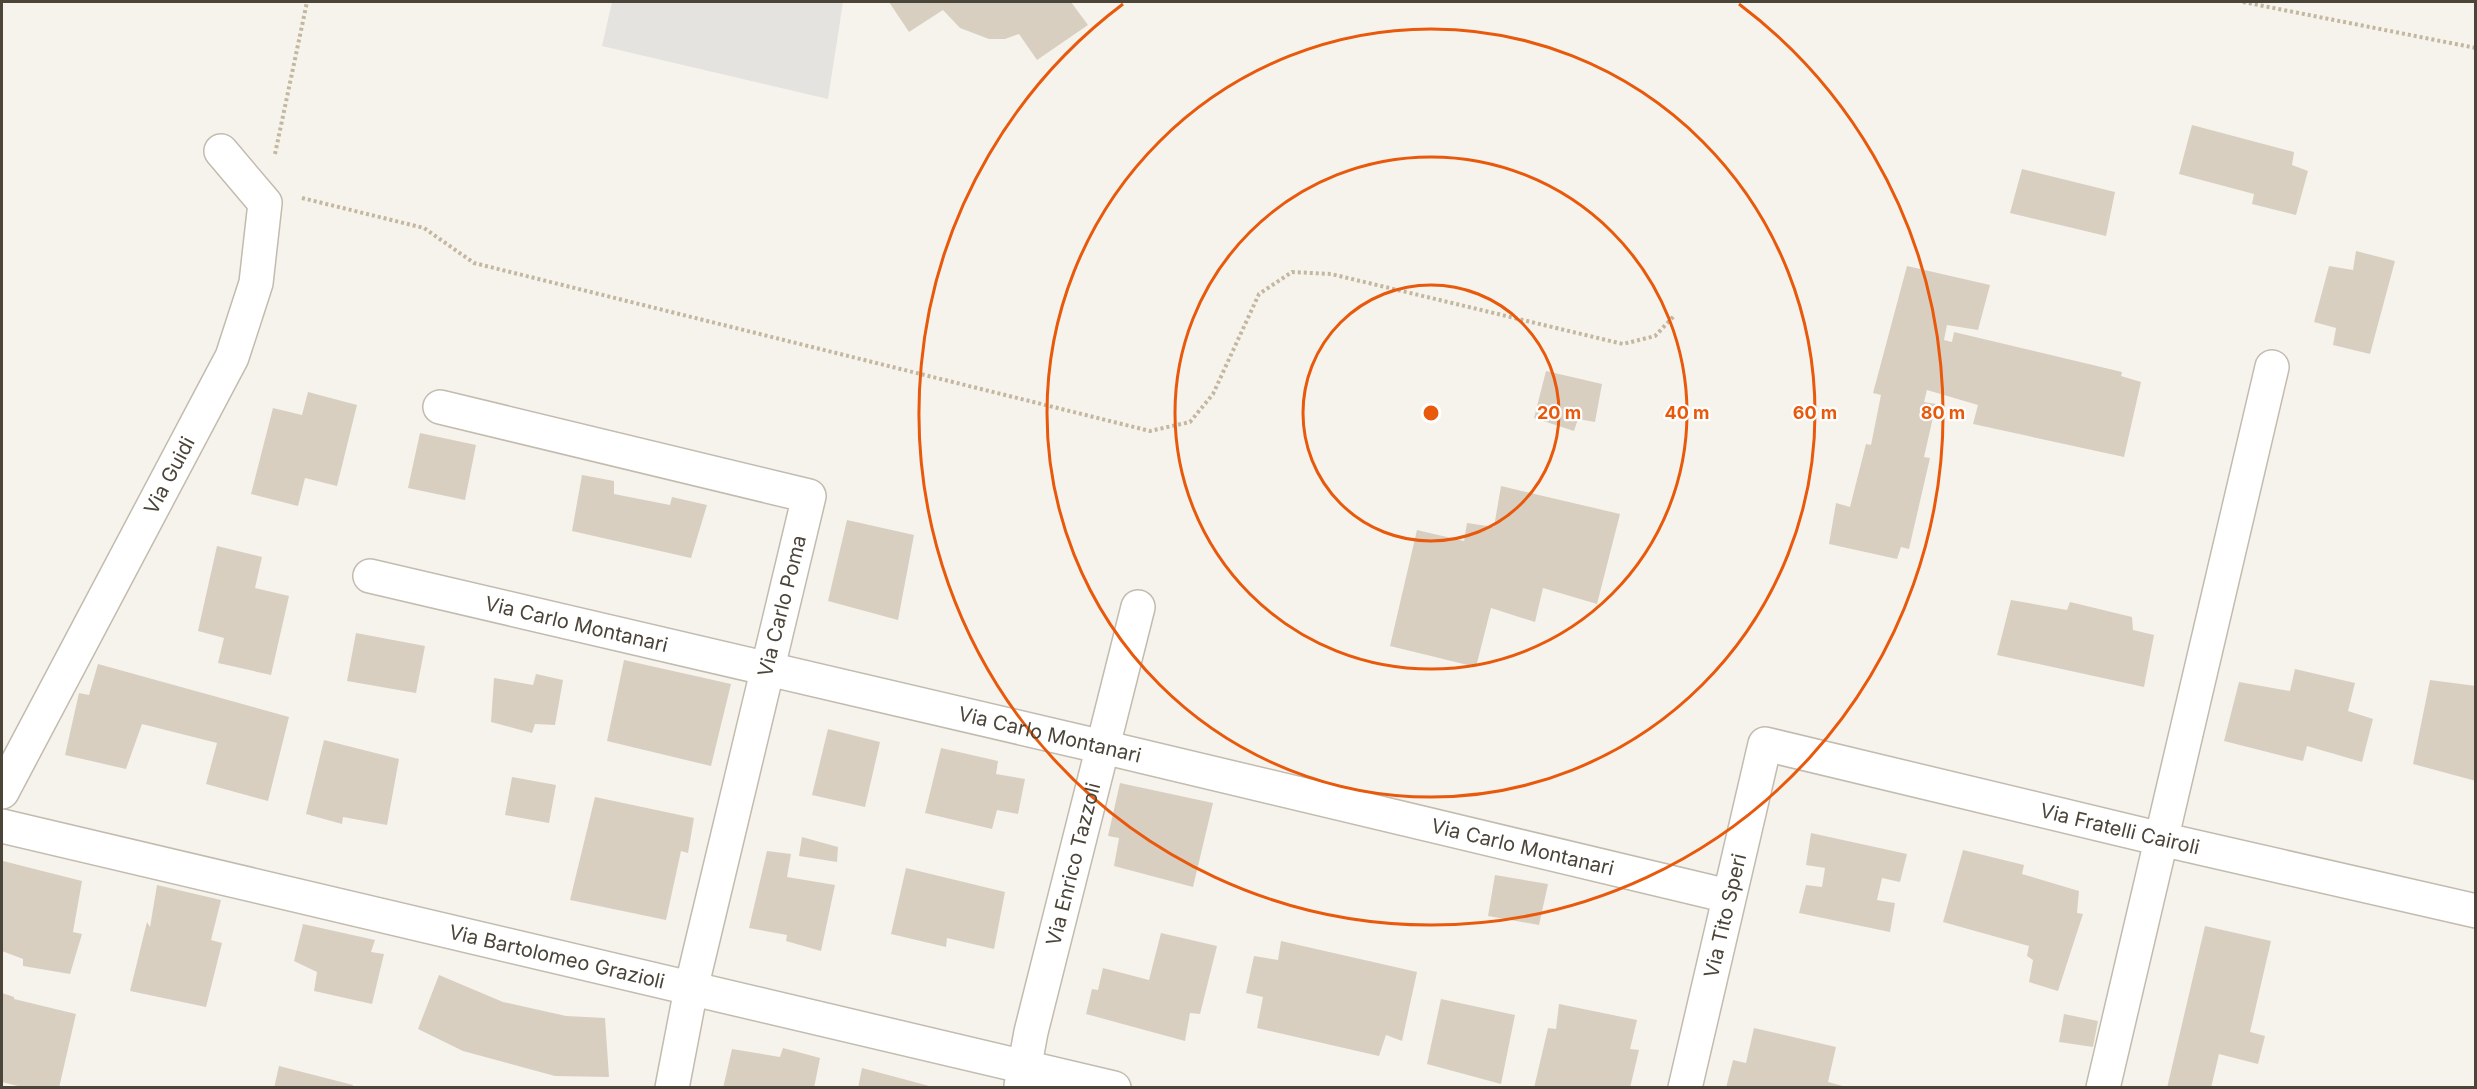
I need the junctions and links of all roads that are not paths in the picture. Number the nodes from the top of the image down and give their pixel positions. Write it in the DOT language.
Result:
graph roads {
  1 [pos="221,152"];
  2 [pos="2272,367"];
  3 [pos="440,406"];
  4 [pos="370,576"];
  5 [pos="1138,607"];
  6 [pos="766,670"];
  7 [pos="1765,744"];
  8 [pos="1103,747"];
  9 [pos="2,792"];
  10 [pos="2,826"];
  11 [pos="2161,839"];
  12 [pos="1728,896"];
  13 [pos="2475,911"];
  14 [pos="691,989"];
  15 [pos="1023,1076"];
  16 [pos="672,1088"];
  17 [pos="1114,1088"];
  18 [pos="1685,1088"];
  19 [pos="2103,1088"];
  1 -- 9 [label="street, Via Guidi"];
  2 -- 11 [label="street"];
  3 -- 6 [label="street, Via Carlo Poma"];
  4 -- 6 [label="street, Via Carlo Montanari"];
  5 -- 8 [label="street, Via Enrico Tazzoli"];
  6 -- 8 [label="street, Via Carlo Montanari"];
  6 -- 14 [label="street, Via Carlo Poma"];
  7 -- 11 [label="street, Via Fratelli Cairoli"];
  7 -- 12 [label="street, Via Tito Speri"];
  8 -- 12 [label="street, Via Carlo Montanari"];
  8 -- 15 [label="street, Via Enrico Tazzoli"];
  10 -- 14 [label="street, Via Bartolomeo Grazioli"];
  11 -- 13 [label="street, Via Fratelli Cairoli"];
  11 -- 19 [label="street"];
  12 -- 18 [label="street, Via Tito Speri"];
  14 -- 15 [label="street, Via Bartolomeo Grazioli"];
  14 -- 16 [label="street, Via Carlo Poma"];
  15 -- 17 [label="street, Via Bartolomeo Grazioli"];
}
